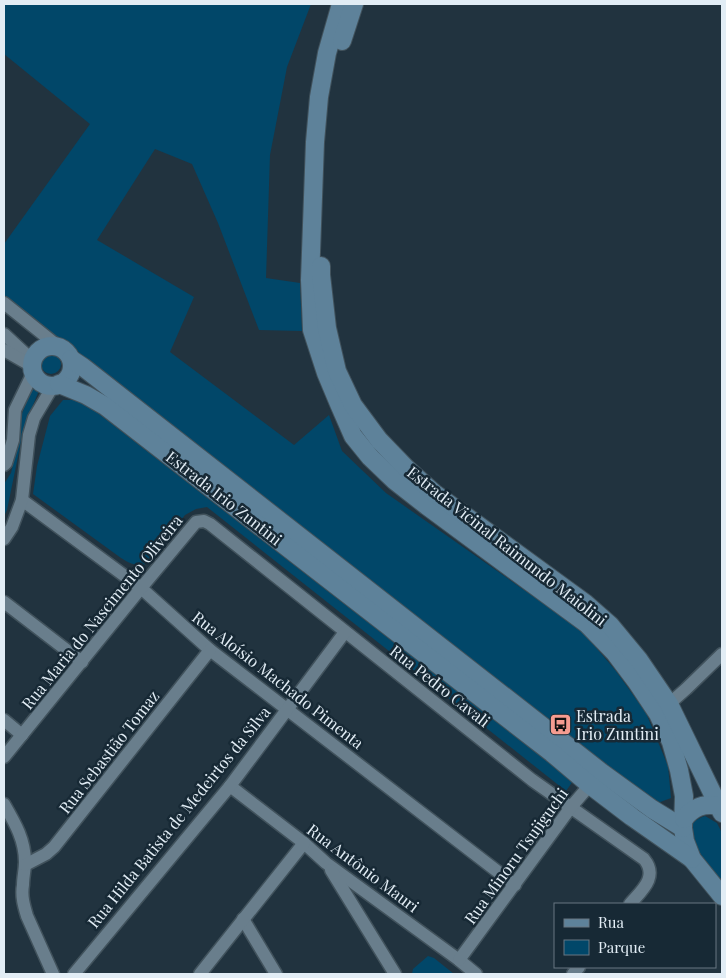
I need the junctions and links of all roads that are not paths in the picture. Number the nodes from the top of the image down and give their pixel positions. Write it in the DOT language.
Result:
graph roads {
  1 [pos="342,4"];
  2 [pos="354,4"];
  3 [pos="4,303"];
  4 [pos="4,334"];
  5 [pos="4,350"];
  6 [pos="65,353"];
  7 [pos="32,366"];
  8 [pos="56,385"];
  9 [pos="4,465"];
  10 [pos="22,500"];
  11 [pos="210,524"];
  12 [pos="4,539"];
  13 [pos="141,588"];
  14 [pos="4,602"];
  15 [pos="345,632"];
  16 [pos="210,650"];
  17 [pos="722,654"];
  18 [pos="82,662"];
  19 [pos="669,704"];
  20 [pos="287,709"];
  21 [pos="4,720"];
  22 [pos="22,735"];
  23 [pos="4,757"];
  24 [pos="595,778"];
  25 [pos="230,786"];
  26 [pos="4,804"];
  27 [pos="572,807"];
  28 [pos="720,810"];
  29 [pos="683,824"];
  30 [pos="304,843"];
  31 [pos="692,859"];
  32 [pos="326,863"];
  33 [pos="25,865"];
  34 [pos="515,885"];
  35 [pos="720,890"];
  36 [pos="631,903"];
  37 [pos="243,919"];
  38 [pos="460,960"];
  39 [pos="53,974"];
  40 [pos="74,974"];
  41 [pos="200,974"];
  42 [pos="276,974"];
  43 [pos="395,974"];
  44 [pos="476,974"];
  1 -- 29 [label="main road, Estrada Vicinal Raimundo Maiolini"];
  2 -- 19 [label="main road, Estrada Vicinal Raimundo Maiolini"];
  3 -- 6 [label="street, Estrada Irio Zuntini"];
  4 -- 7 [label="street"];
  5 -- 7 [label="street"];
  6 -- 7 [label="main road"];
  6 -- 8 [label="main road"];
  6 -- 24 [label="main road, Estrada Irio Zuntini"];
  7 -- 8 [label="main road"];
  7 -- 9 [label="street"];
  8 -- 10 [label="street"];
  8 -- 24 [label="main road, Estrada Irio Zuntini"];
  10 -- 12 [label="street"];
  10 -- 13 [label="street, Rua Aloísio Machado Pimenta"];
  11 -- 13 [label="street, Rua Maria do Nascimento Oliveira"];
  11 -- 15 [label="street, Rua Pedro Cavali"];
  13 -- 16 [label="street, Rua Aloísio Machado Pimenta"];
  13 -- 18 [label="street, Rua Maria do Nascimento Oliveira"];
  14 -- 18 [label="street"];
  15 -- 20 [label="street, Rua Hilda Batista de Medeirtos da Silva"];
  15 -- 27 [label="street, Rua Pedro Cavali"];
  16 -- 20 [label="street, Rua Aloísio Machado Pimenta"];
  16 -- 33 [label="street, Rua Sebastião Tomaz"];
  17 -- 19 [label="street"];
  18 -- 22 [label="street, Rua Maria do Nascimento Oliveira"];
  19 -- 28 [label="main road, Estrada Vicinal Raimundo Maiolini"];
  20 -- 25 [label="street, Rua Hilda Batista de Medeirtos da Silva"];
  20 -- 34 [label="street, Rua Aloísio Machado Pimenta"];
  21 -- 22 [label="street"];
  22 -- 23 [label="street, Rua Maria do Nascimento Oliveira"];
  24 -- 27 [label="street, Rua Minoru Tsujiguchi"];
  24 -- 29 [label="main road, Estrada Irio Zuntini"];
  24 -- 31 [label="main road, Estrada Irio Zuntini"];
  25 -- 30 [label="street, Rua Antônio Mauri"];
  25 -- 40 [label="street, Rua Hilda Batista de Medeirtos da Silva"];
  26 -- 33 [label="street"];
  27 -- 34 [label="street, Rua Minoru Tsujiguchi"];
  27 -- 36 [label="street, Rua Pedro Cavali"];
  28 -- 29 [label="main road"];
  29 -- 31 [label="main road, Estrada Vicinal Raimundo Maiolini"];
  30 -- 32 [label="street, Rua Antônio Mauri"];
  30 -- 37 [label="street"];
  31 -- 35 [label="main road"];
  32 -- 38 [label="street, Rua Antônio Mauri"];
  32 -- 43 [label="street"];
  33 -- 39 [label="street"];
  34 -- 38 [label="street, Rua Minoru Tsujiguchi"];
  37 -- 41 [label="street"];
  37 -- 42 [label="street"];
  38 -- 44 [label="street, Rua Antônio Mauri"];
}
